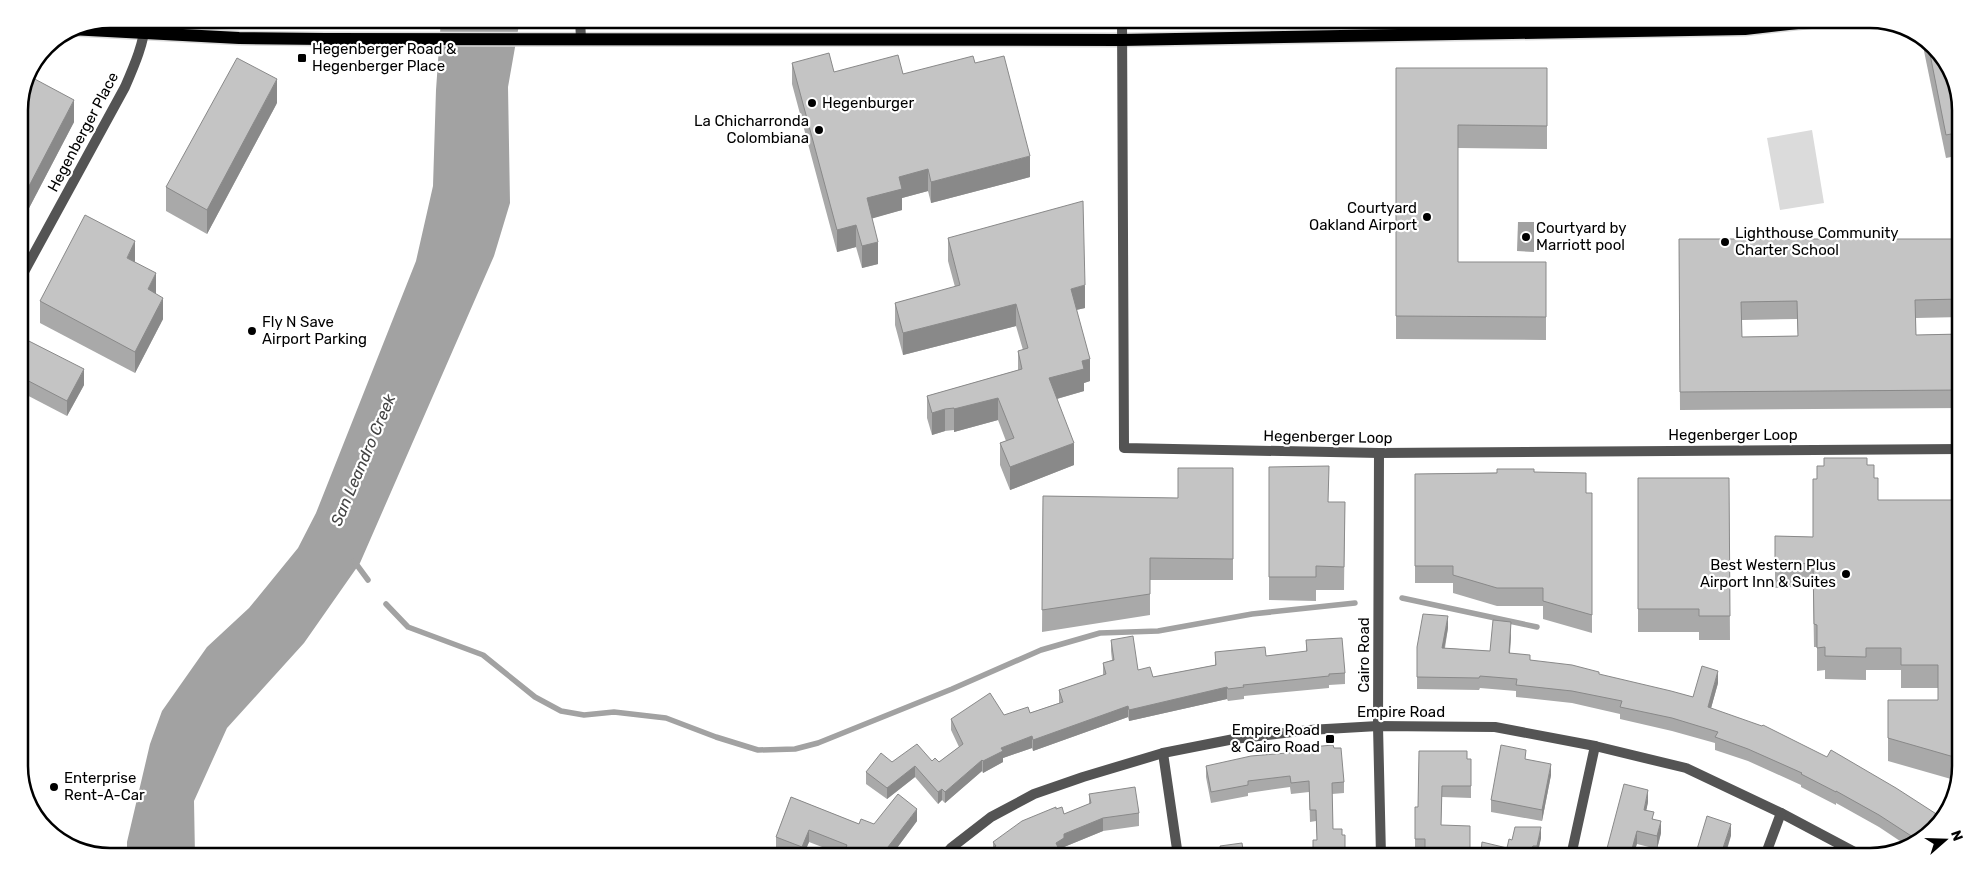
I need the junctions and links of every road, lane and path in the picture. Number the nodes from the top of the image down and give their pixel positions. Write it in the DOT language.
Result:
graph roads {
  1 [pos="145,28"];
  2 [pos="580,28"];
  3 [pos="1122,28"];
  4 [pos="1761,28"];
  5 [pos="90,30"];
  6 [pos="145,34"];
  7 [pos="581,39"];
  8 [pos="1121,40"];
  9 [pos="28,265"];
  10 [pos="1952,449"];
  11 [pos="1379,453"];
  12 [pos="1378,726"];
  13 [pos="1595,746"];
  14 [pos="1163,753"];
  15 [pos="1781,813"];
  16 [pos="951,848"];
  17 [pos="1177,848"];
  18 [pos="1380,848"];
  19 [pos="1573,848"];
  20 [pos="1768,848"];
  21 [pos="1847,848"];
  1 -- 6 [label="street, Hegenberger Place"];
  2 -- 7 [label="street"];
  3 -- 8 [label="street, Hegenberger Loop"];
  4 -- 8 [label="main road"];
  5 -- 6 [label="main road"];
  6 -- 7 [label="main road"];
  6 -- 9 [label="street, Hegenberger Place"];
  7 -- 8 [label="main road"];
  8 -- 11 [label="street, Hegenberger Loop"];
  10 -- 11 [label="street, Hegenberger Loop"];
  11 -- 12 [label="street, Cairo Road"];
  12 -- 13 [label="street, Empire Road"];
  12 -- 14 [label="street, Empire Road"];
  12 -- 18 [label="street, Cairo Road"];
  13 -- 15 [label="street, Empire Road"];
  13 -- 19 [label="street"];
  14 -- 16 [label="street, Empire Road"];
  14 -- 17 [label="street"];
  15 -- 20 [label="street"];
  15 -- 21 [label="street, Empire Road"];
}
